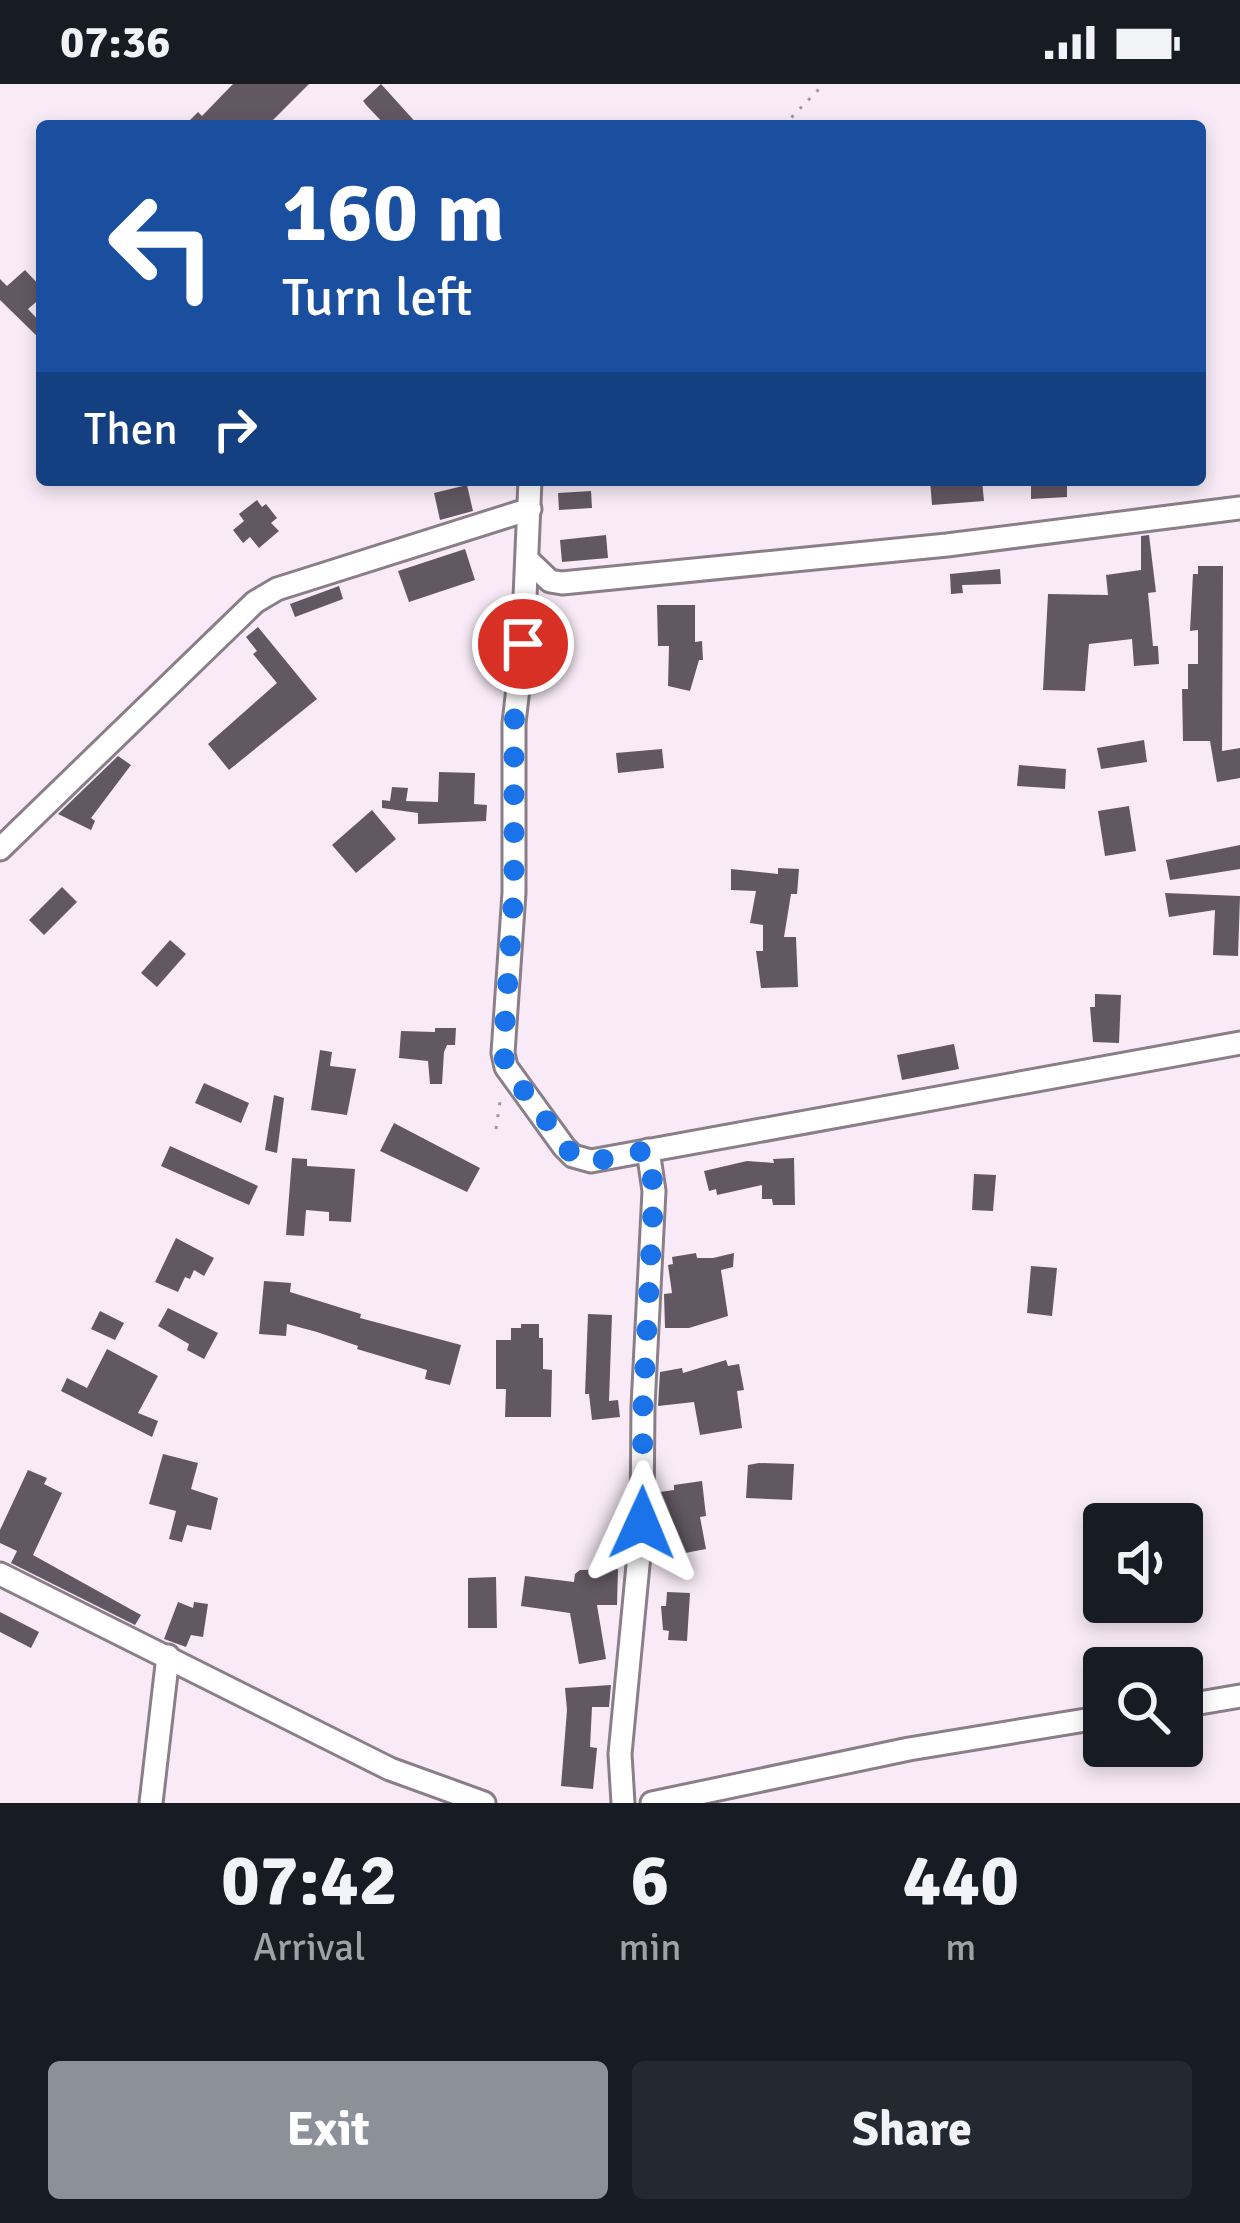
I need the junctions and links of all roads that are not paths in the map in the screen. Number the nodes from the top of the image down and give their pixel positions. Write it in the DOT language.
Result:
graph roads {
  1 [pos="530,486"];
  2 [pos="1240,508"];
  3 [pos="530,509"];
  4 [pos="529,561"];
  5 [pos="0,849"];
  6 [pos="1240,1043"];
  7 [pos="648,1150"];
  8 [pos="0,1574"];
  9 [pos="168,1656"];
  10 [pos="1240,1696"];
  11 [pos="1203,1702"];
  12 [pos="1083,1720"];
  13 [pos="152,1803"];
  14 [pos="484,1803"];
  15 [pos="623,1803"];
  16 [pos="652,1803"];
  1 -- 3 [label="street"];
  2 -- 4 [label="street"];
  3 -- 4 [label="street"];
  3 -- 5 [label="street"];
  4 -- 7 [label="street"];
  6 -- 7 [label="street"];
  7 -- 15 [label="street"];
  8 -- 9 [label="street"];
  9 -- 13 [label="street"];
  9 -- 14 [label="street"];
  10 -- 11 [label="street"];
  12 -- 16 [label="street"];
}
